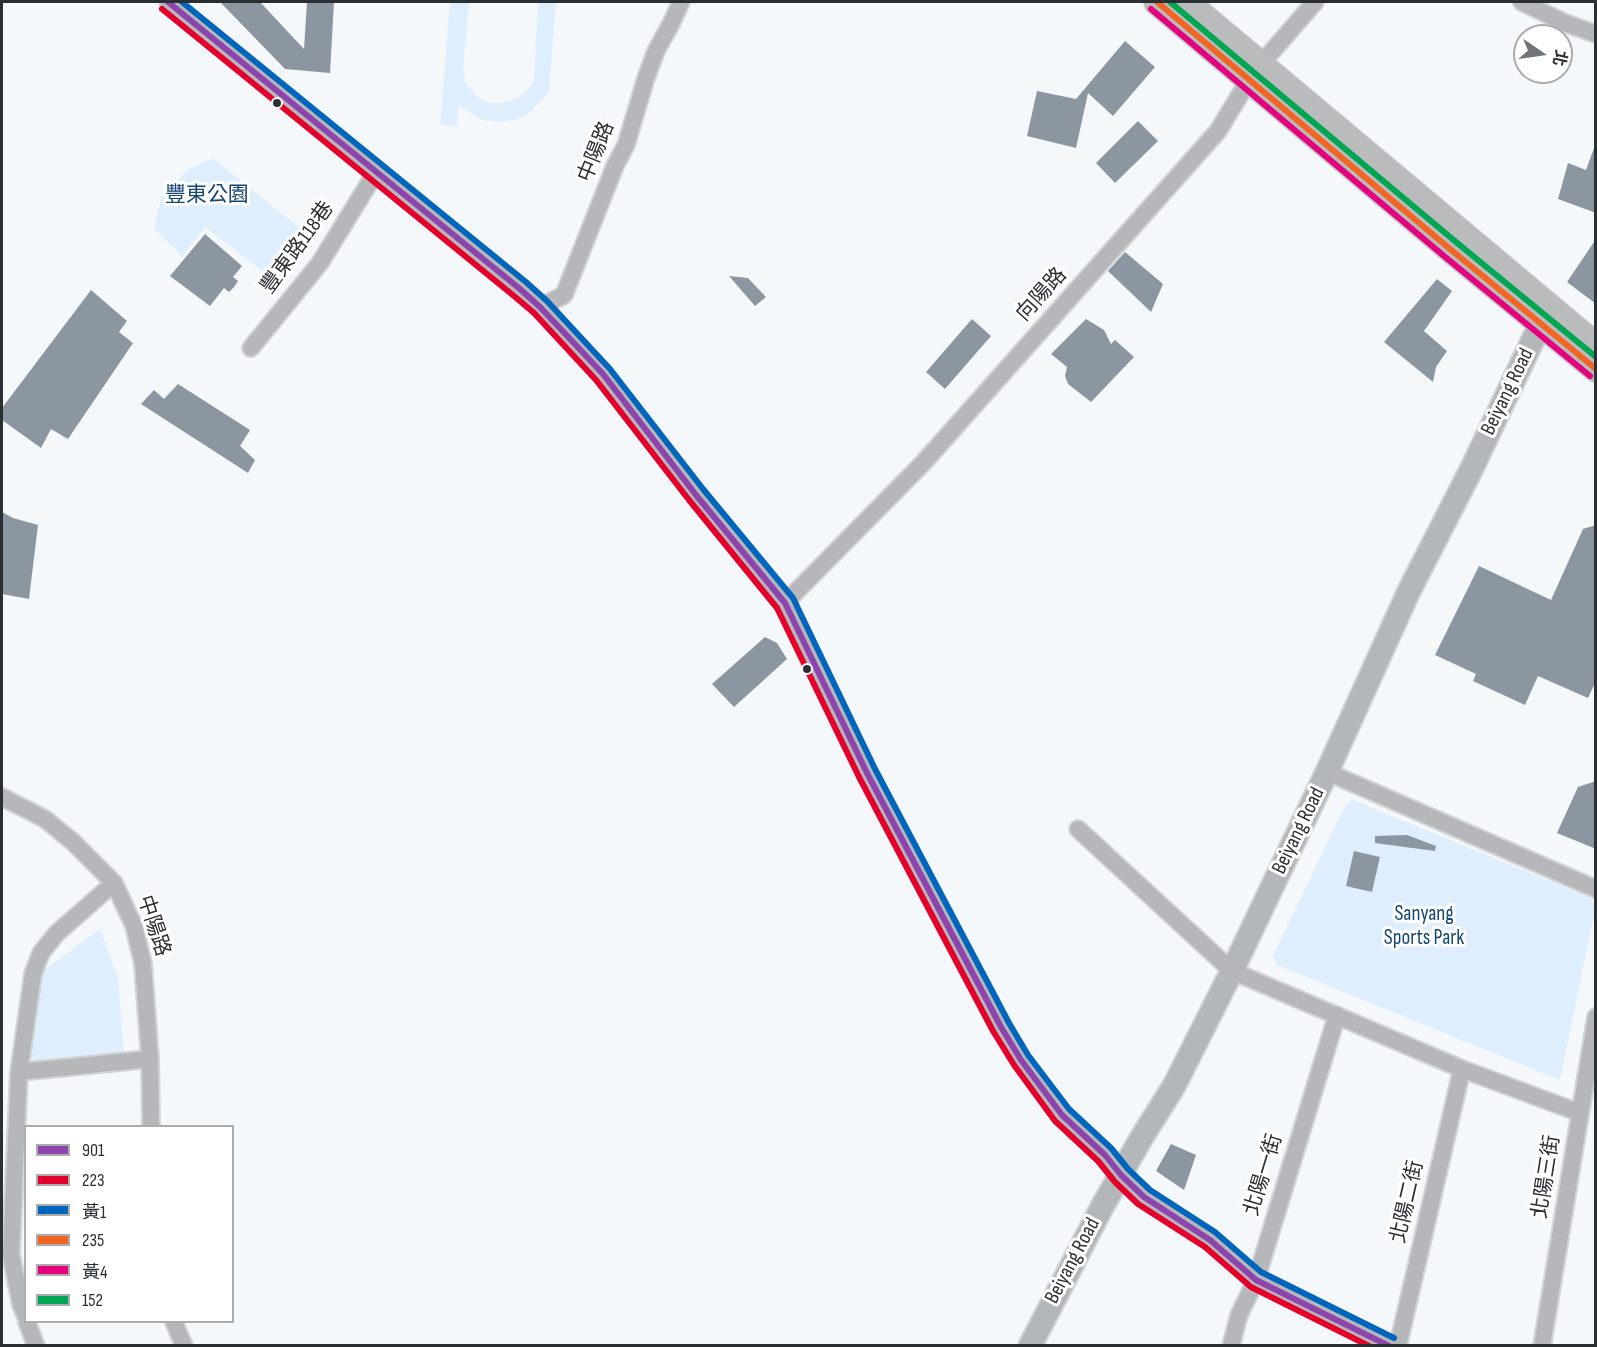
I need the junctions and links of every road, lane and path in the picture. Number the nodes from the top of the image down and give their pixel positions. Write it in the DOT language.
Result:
graph roads {
  1 [pos="168,2"];
  2 [pos="681,2"];
  3 [pos="1157,2"];
  4 [pos="1186,2"];
  5 [pos="1315,2"];
  6 [pos="1522,2"];
  7 [pos="1596,34"];
  8 [pos="1255,72"];
  9 [pos="376,172"];
  10 [pos="540,307"];
  11 [pos="1545,316"];
  12 [pos="1596,346"];
  13 [pos="251,348"];
  14 [pos="1596,369"];
  15 [pos="785,603"];
  16 [pos="1327,772"];
  17 [pos="2,797"];
  18 [pos="1078,829"];
  19 [pos="114,883"];
  20 [pos="1596,889"];
  21 [pos="1232,971"];
  22 [pos="1337,1016"];
  23 [pos="1596,1017"];
  24 [pos="150,1059"];
  25 [pos="1462,1069"];
  26 [pos="19,1072"];
  27 [pos="1580,1113"];
  28 [pos="151,1125"];
  29 [pos="1121,1175"];
  30 [pos="13,1254"];
  31 [pos="1256,1280"];
  32 [pos="24,1312"];
  33 [pos="27,1323"];
  34 [pos="174,1323"];
  35 [pos="36,1346"];
  36 [pos="184,1346"];
  37 [pos="1030,1346"];
  38 [pos="1231,1346"];
  39 [pos="1390,1346"];
  40 [pos="1398,1346"];
  41 [pos="1542,1346"];
  1 -- 9 [label="street"];
  2 -- 10 [label="street, 中陽路"];
  3 -- 8 [label="main road"];
  4 -- 8 [label="main road"];
  5 -- 8 [label="street, 向陽路"];
  6 -- 7 [label="street"];
  8 -- 11 [label="main road"];
  8 -- 15 [label="street, 向陽路"];
  9 -- 10 [label="street"];
  9 -- 13 [label="street, 豐東路118巷"];
  10 -- 15 [label="street"];
  11 -- 12 [label="main road"];
  11 -- 14 [label="main road"];
  11 -- 16 [label="street, Beiyang Road"];
  15 -- 29 [label="street"];
  16 -- 20 [label="street"];
  16 -- 21 [label="street, Beiyang Road"];
  17 -- 19 [label="street, 中陽路"];
  18 -- 21 [label="street"];
  19 -- 24 [label="street, 中陽路"];
  19 -- 26 [label="street"];
  21 -- 22 [label="street"];
  21 -- 29 [label="street, Beiyang Road"];
  22 -- 25 [label="street"];
  22 -- 31 [label="street, 北陽一街"];
  23 -- 27 [label="street, 北陽三街"];
  24 -- 26 [label="street"];
  24 -- 28 [label="street, 中陽路"];
  25 -- 27 [label="street"];
  25 -- 40 [label="street, 北陽二街"];
  26 -- 30 [label="street"];
  27 -- 41 [label="street, 北陽三街"];
  29 -- 31 [label="street"];
  29 -- 37 [label="street, Beiyang Road"];
  30 -- 32 [label="street"];
  31 -- 38 [label="street, 北陽一街"];
  31 -- 39 [label="street"];
  33 -- 35 [label="street"];
  34 -- 36 [label="street"];
}
